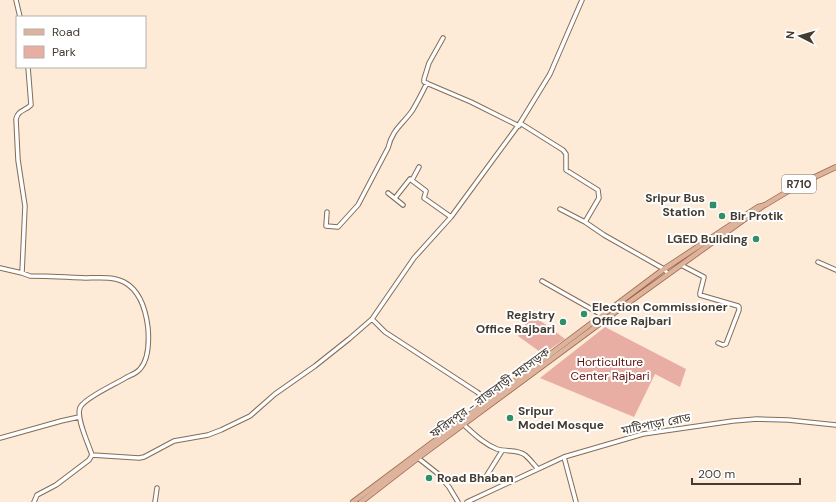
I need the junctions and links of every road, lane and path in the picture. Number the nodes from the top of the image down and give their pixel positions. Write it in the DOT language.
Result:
graph roads {
  1 [pos="16,0"];
  2 [pos="582,0"];
  3 [pos="20,16"];
  4 [pos="443,38"];
  5 [pos="28,68"];
  6 [pos="427,83"];
  7 [pos="519,125"];
  8 [pos="419,167"];
  9 [pos="836,167"];
  10 [pos="412,180"];
  11 [pos="388,193"];
  12 [pos="395,198"];
  13 [pos="403,205"];
  14 [pos="765,205"];
  15 [pos="560,209"];
  16 [pos="326,212"];
  17 [pos="450,217"];
  18 [pos="585,222"];
  19 [pos="818,262"];
  20 [pos="681,265"];
  21 [pos="0,268"];
  22 [pos="664,269"];
  23 [pos="836,270"];
  24 [pos="22,273"];
  25 [pos="668,274"];
  26 [pos="542,281"];
  27 [pos="602,315"];
  28 [pos="372,319"];
  29 [pos="718,343"];
  30 [pos="488,401"];
  31 [pos="79,417"];
  32 [pos="464,425"];
  33 [pos="836,425"];
  34 [pos="0,438"];
  35 [pos="502,451"];
  36 [pos="92,455"];
  37 [pos="564,457"];
  38 [pos="418,458"];
  39 [pos="538,469"];
  40 [pos="487,475"];
  41 [pos="157,488"];
  42 [pos="34,502"];
  43 [pos="156,502"];
  44 [pos="353,502"];
  45 [pos="361,502"];
  46 [pos="458,502"];
  47 [pos="467,502"];
  48 [pos="576,502"];
  1 -- 3 [label="street"];
  2 -- 7 [label="street"];
  4 -- 6 [label="street"];
  5 -- 24 [label="street"];
  6 -- 7 [label="street"];
  6 -- 16 [label="street"];
  7 -- 17 [label="street"];
  7 -- 18 [label="street"];
  8 -- 10 [label="street"];
  9 -- 14 [label="main road, R710"];
  10 -- 12 [label="street"];
  10 -- 17 [label="street"];
  11 -- 12 [label="street"];
  12 -- 13 [label="street"];
  14 -- 20 [label="main road, ফরিদপুর - রাজবাড়ী মহাসড়ক"];
  14 -- 22 [label="main road, ফরিদপুর - রাজবাড়ী মহাসড়ক"];
  15 -- 18 [label="street"];
  17 -- 28 [label="street"];
  18 -- 22 [label="street"];
  19 -- 23 [label="street"];
  20 -- 25 [label="main road, ফরিদপুর - রাজবাড়ী মহাসড়ক"];
  20 -- 29 [label="street"];
  21 -- 24 [label="street"];
  22 -- 25 [label="street"];
  22 -- 27 [label="main road, ফরিদপুর - রাজবাড়ী মহাসড়ক"];
  24 -- 31 [label="street"];
  25 -- 32 [label="main road, ফরিদপুর - রাজবাড়ী মহাসড়ক"];
  26 -- 27 [label="street"];
  27 -- 30 [label="main road, ফরিদপুর - রাজবাড়ী মহাসড়ক"];
  28 -- 30 [label="street"];
  28 -- 36 [label="street"];
  30 -- 44 [label="main road, ফরিদপুর - রাজবাড়ী মহাসড়ক"];
  31 -- 34 [label="street"];
  31 -- 36 [label="street"];
  32 -- 35 [label="street"];
  32 -- 38 [label="main road, ফরিদপুর - রাজবাড়ী মহাসড়ক"];
  33 -- 37 [label="street, মাটিপাড়া রোড"];
  35 -- 39 [label="street"];
  35 -- 40 [label="street"];
  36 -- 42 [label="street"];
  37 -- 39 [label="street, মাটিপাড়া রোড"];
  37 -- 48 [label="street"];
  38 -- 45 [label="main road, ফরিদপুর - রাজবাড়ী মহাসড়ক"];
  38 -- 46 [label="street"];
  39 -- 47 [label="street, মাটিপাড়া রোড"];
  41 -- 43 [label="street"];
}
